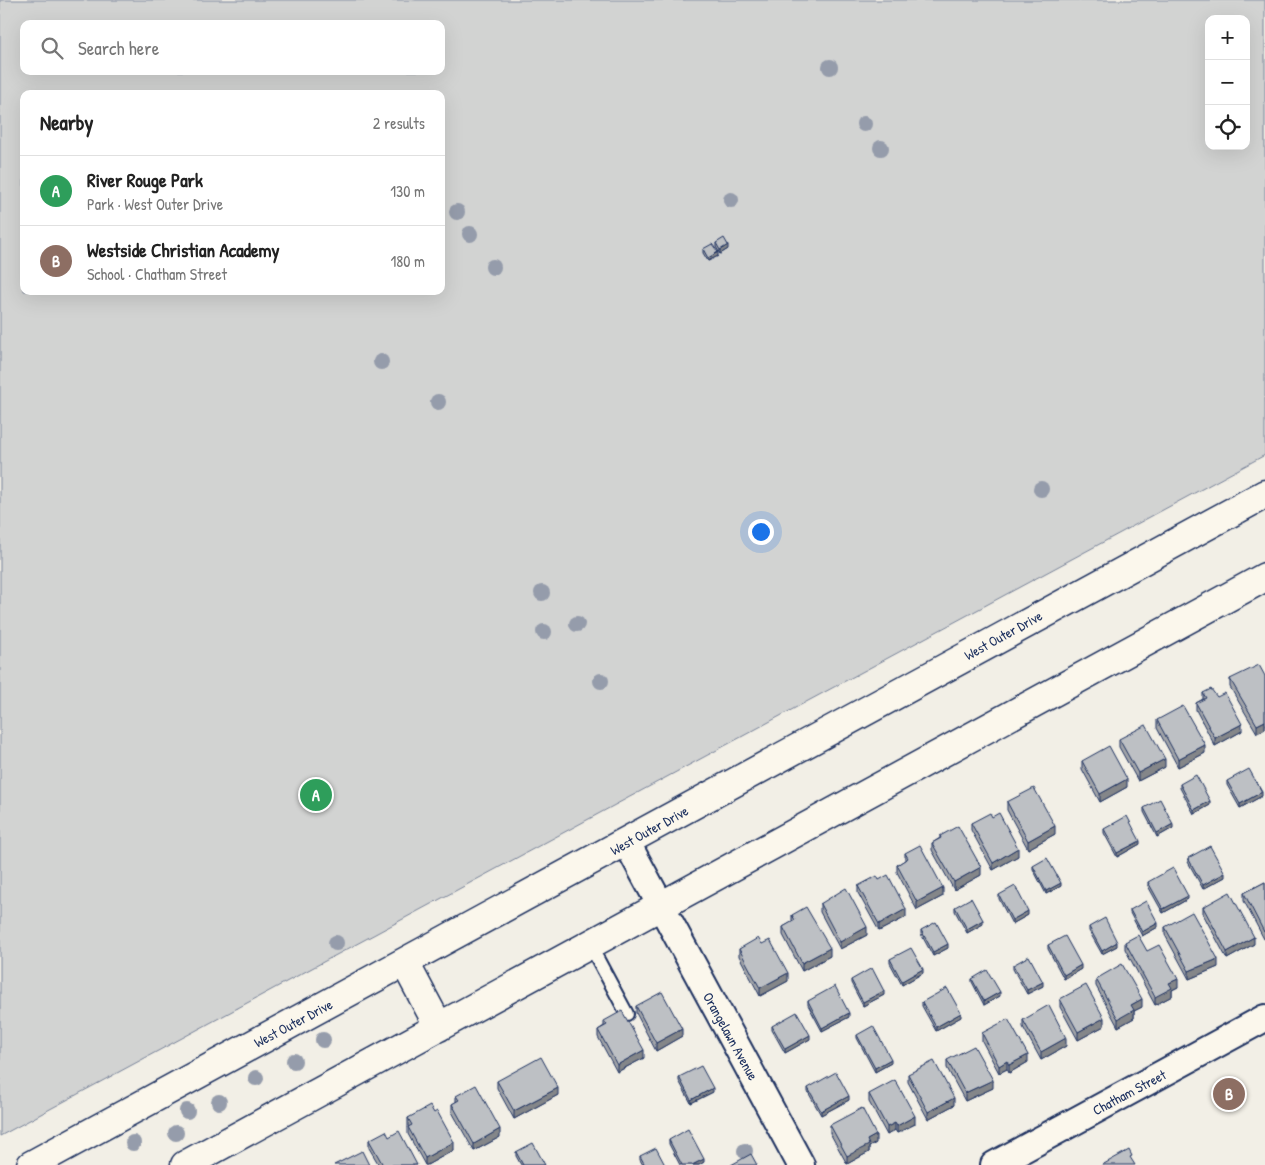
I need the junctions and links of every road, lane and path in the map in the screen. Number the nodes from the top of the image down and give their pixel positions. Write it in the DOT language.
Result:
graph roads {
  1 [pos="1265,494"];
  2 [pos="1265,577"];
  3 [pos="626,843"];
  4 [pos="660,906"];
  5 [pos="590,945"];
  6 [pos="405,963"];
  7 [pos="627,1014"];
  8 [pos="1265,1018"];
  9 [pos="439,1027"];
  10 [pos="31,1165"];
  11 [pos="185,1165"];
  12 [pos="801,1165"];
  13 [pos="994,1165"];
  1 -- 3 [label="main road, West Outer Drive"];
  2 -- 4 [label="main road"];
  3 -- 4 [label="street, Orangelawn Avenue"];
  3 -- 6 [label="main road, West Outer Drive"];
  4 -- 5 [label="main road"];
  4 -- 12 [label="street, Orangelawn Avenue"];
  5 -- 7 [label="lane"];
  5 -- 9 [label="main road"];
  6 -- 9 [label="main road"];
  6 -- 10 [label="main road, West Outer Drive"];
  8 -- 13 [label="street, Chatham Street"];
  9 -- 11 [label="main road"];
}
